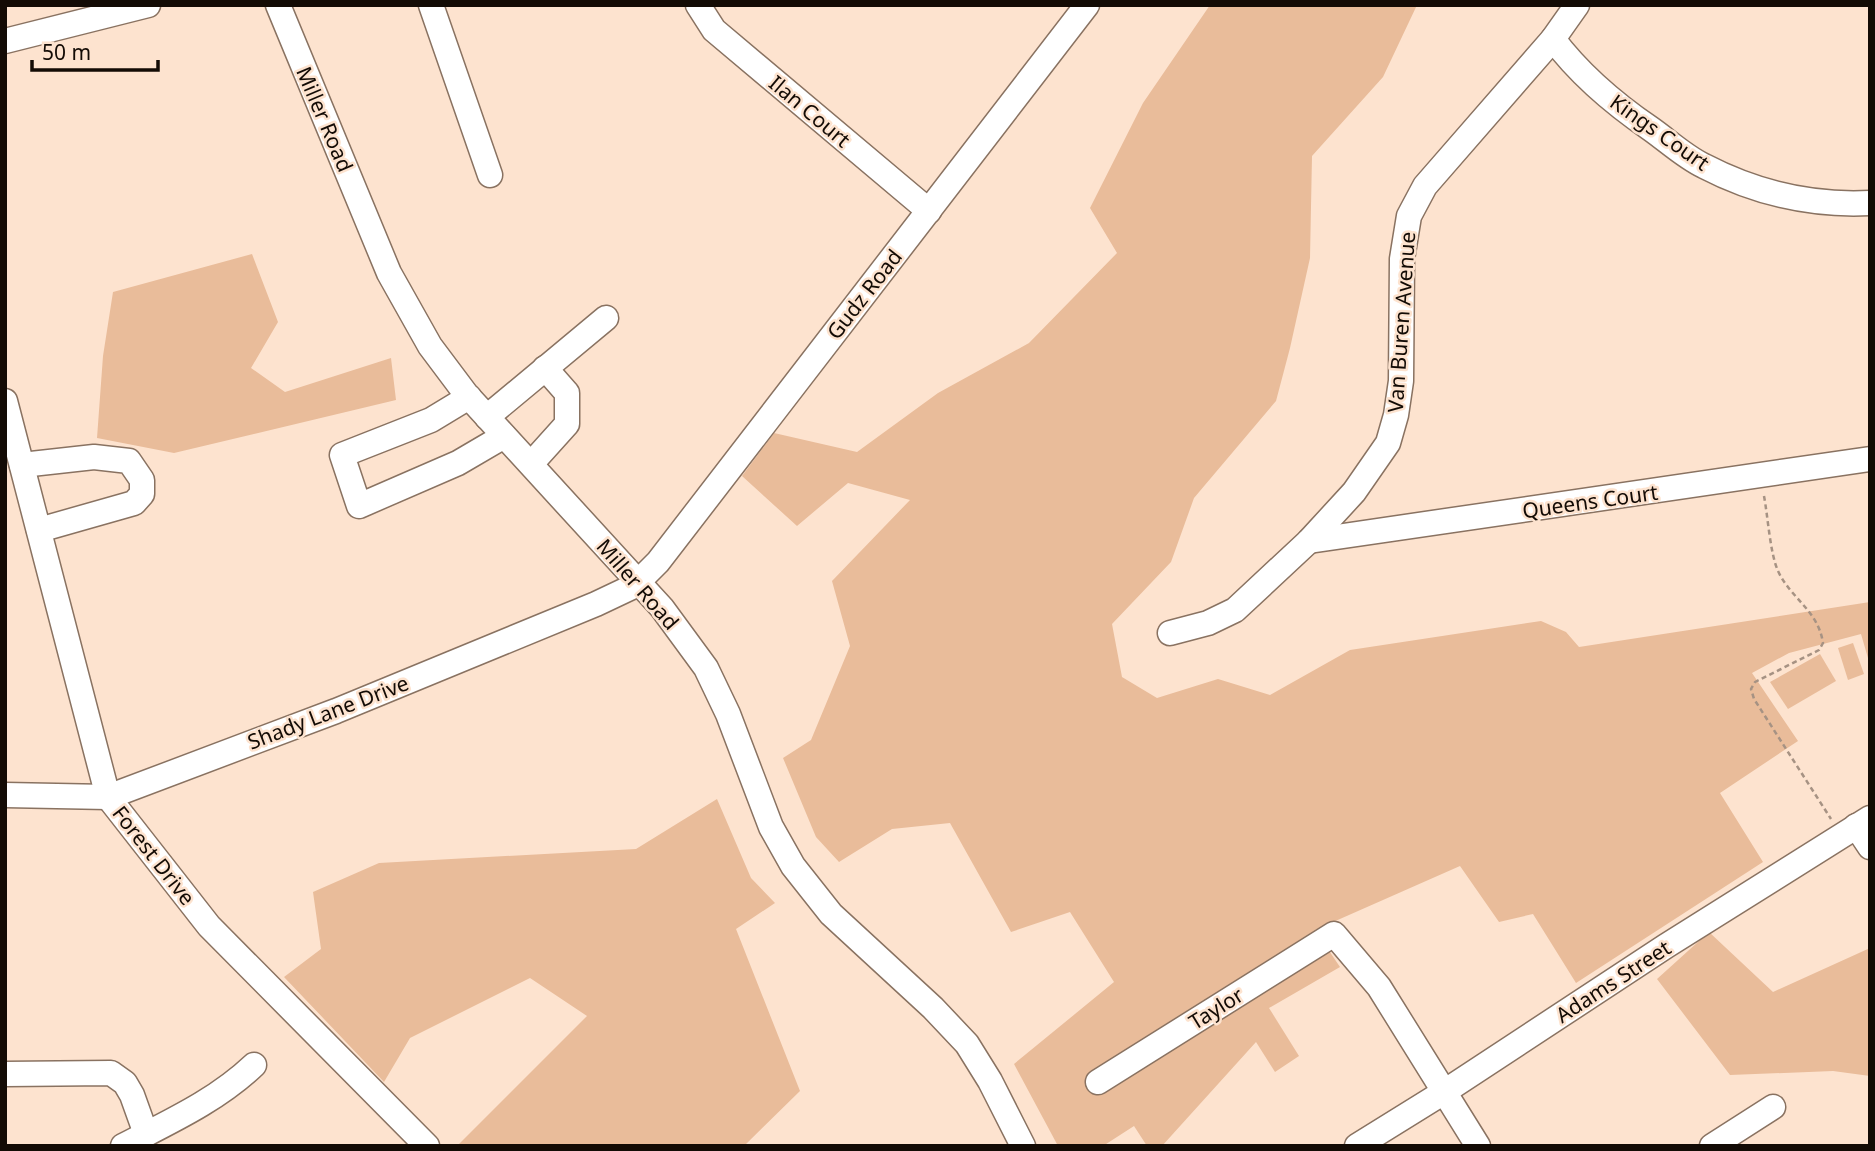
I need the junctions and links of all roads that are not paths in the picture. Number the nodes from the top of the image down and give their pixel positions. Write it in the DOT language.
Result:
graph roads {
  1 [pos="148,5"];
  2 [pos="278,5"];
  3 [pos="431,5"];
  4 [pos="698,5"];
  5 [pos="1087,5"];
  6 [pos="1577,5"];
  7 [pos="1553,39"];
  8 [pos="5,41"];
  9 [pos="490,175"];
  10 [pos="1870,203"];
  11 [pos="929,211"];
  12 [pos="606,318"];
  13 [pos="545,368"];
  14 [pos="469,397"];
  15 [pos="5,401"];
  16 [pos="487,417"];
  17 [pos="505,436"];
  18 [pos="1870,459"];
  19 [pos="531,464"];
  20 [pos="22,465"];
  21 [pos="39,530"];
  22 [pos="1310,541"];
  23 [pos="639,581"];
  24 [pos="1170,634"];
  25 [pos="5,795"];
  26 [pos="108,797"];
  27 [pos="1856,827"];
  28 [pos="1870,847"];
  29 [pos="254,1065"];
  30 [pos="5,1074"];
  31 [pos="1098,1082"];
  32 [pos="1444,1092"];
  33 [pos="1773,1107"];
  34 [pos="146,1134"];
  35 [pos="123,1146"];
  36 [pos="427,1146"];
  37 [pos="1023,1146"];
  38 [pos="1357,1146"];
  39 [pos="1478,1146"];
  40 [pos="1712,1146"];
  1 -- 8 [label="street"];
  2 -- 14 [label="street, Miller Road"];
  3 -- 9 [label="street"];
  4 -- 11 [label="street, Ilan Court"];
  5 -- 11 [label="street, Gudz Road"];
  6 -- 7 [label="street, Van Buren Avenue"];
  7 -- 10 [label="street, Kings Court"];
  7 -- 22 [label="street, Van Buren Avenue"];
  11 -- 23 [label="street, Gudz Road"];
  12 -- 13 [label="street"];
  13 -- 16 [label="street"];
  13 -- 19 [label="street"];
  14 -- 16 [label="street, Miller Road"];
  14 -- 17 [label="street"];
  15 -- 20 [label="street, Forest Drive"];
  16 -- 17 [label="street, Miller Road"];
  17 -- 19 [label="street, Miller Road"];
  18 -- 22 [label="street, Queens Court"];
  19 -- 23 [label="street, Miller Road"];
  20 -- 21 [label="street, Forest Drive"];
  20 -- 21 [label="street"];
  21 -- 26 [label="street, Forest Drive"];
  22 -- 24 [label="street, Van Buren Avenue"];
  23 -- 26 [label="street, Shady Lane Drive"];
  23 -- 37 [label="street, Miller Road"];
  25 -- 26 [label="street, Shady Lane Drive"];
  26 -- 36 [label="street, Forest Drive"];
  27 -- 28 [label="street"];
  27 -- 32 [label="street, Adams Street"];
  29 -- 34 [label="street"];
  30 -- 34 [label="street"];
  31 -- 32 [label="street, Taylor"];
  32 -- 38 [label="street, Adams Street"];
  32 -- 39 [label="street"];
  33 -- 40 [label="street"];
  34 -- 35 [label="street"];
}
